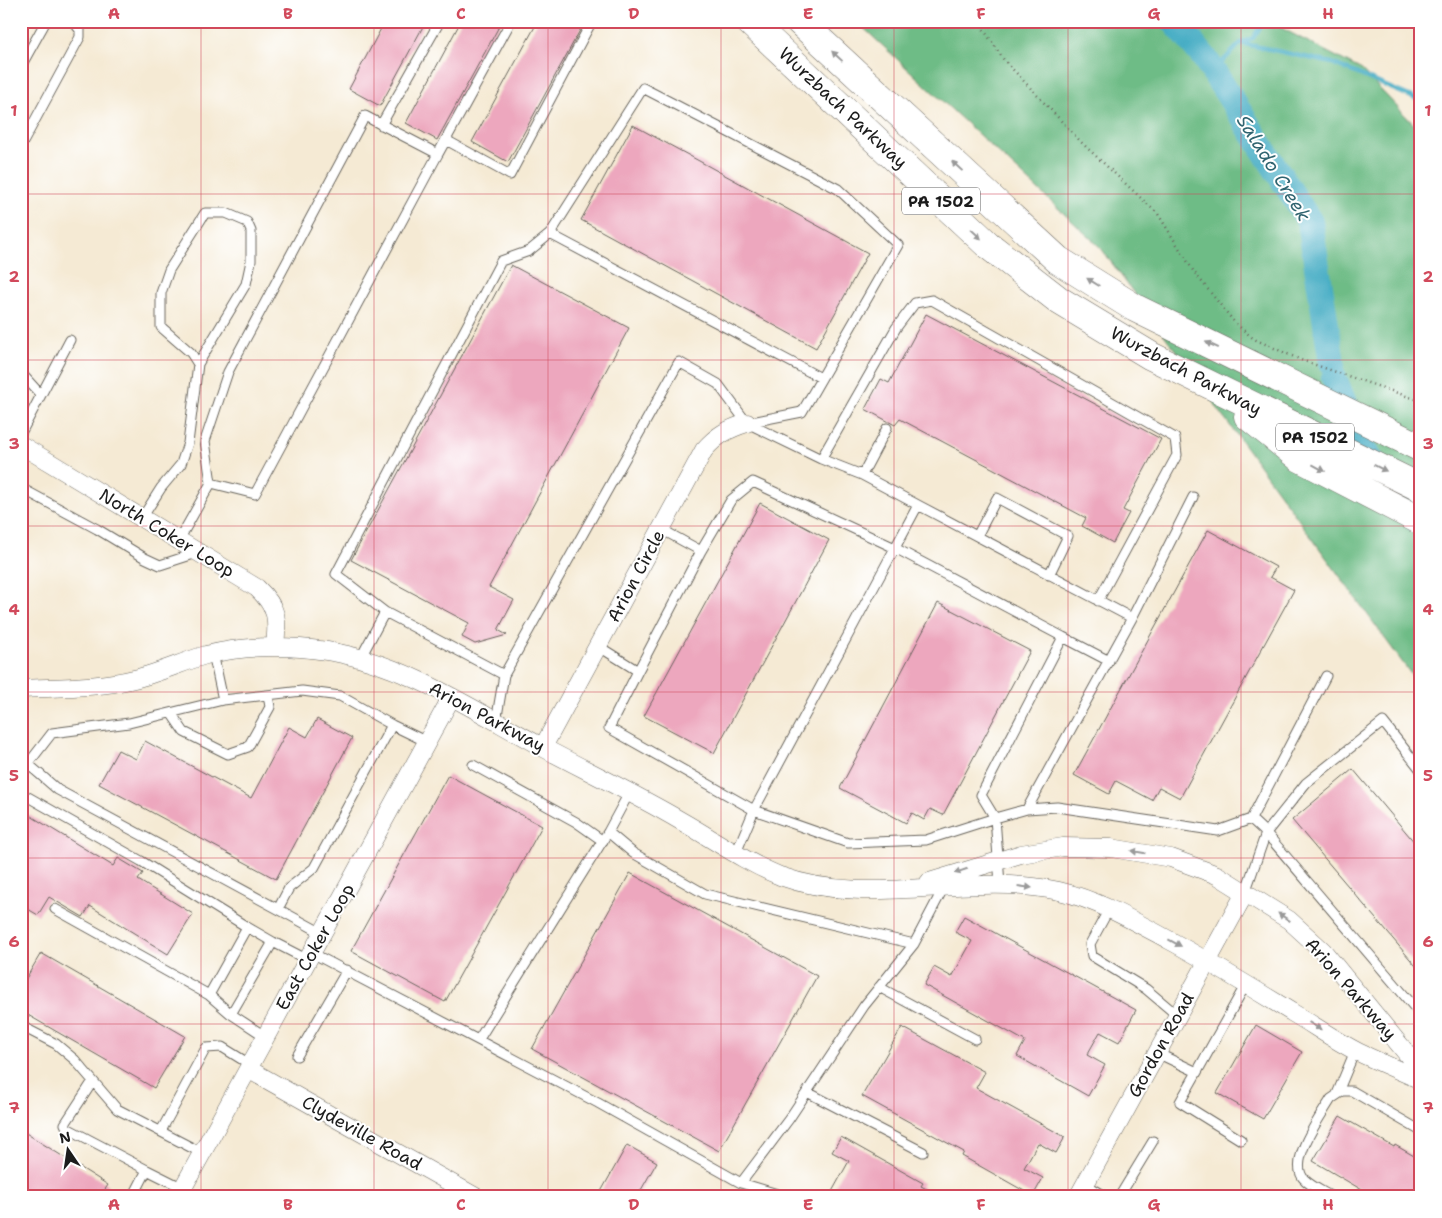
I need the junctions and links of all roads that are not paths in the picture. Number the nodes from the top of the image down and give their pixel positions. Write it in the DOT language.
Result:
graph roads {
  1 [pos="46,21"];
  2 [pos="73,21"];
  3 [pos="440,21"];
  4 [pos="511,21"];
  5 [pos="592,21"];
  6 [pos="750,21"];
  7 [pos="799,21"];
  8 [pos="21,66"];
  9 [pos="381,125"];
  10 [pos="446,140"];
  11 [pos="21,146"];
  12 [pos="438,154"];
  13 [pos="550,234"];
  14 [pos="70,340"];
  15 [pos="198,364"];
  16 [pos="1256,366"];
  17 [pos="21,373"];
  18 [pos="821,378"];
  19 [pos="1210,386"];
  20 [pos="41,395"];
  21 [pos="746,423"];
  22 [pos="1421,426"];
  23 [pos="887,428"];
  24 [pos="21,433"];
  25 [pos="21,445"];
  26 [pos="1421,448"];
  27 [pos="821,459"];
  28 [pos="862,475"];
  29 [pos="211,483"];
  30 [pos="21,488"];
  31 [pos="1421,488"];
  32 [pos="1193,497"];
  33 [pos="918,505"];
  34 [pos="142,518"];
  35 [pos="1421,521"];
  36 [pos="661,529"];
  37 [pos="977,536"];
  38 [pos="178,540"];
  39 [pos="895,548"];
  40 [pos="701,551"];
  41 [pos="198,552"];
  42 [pos="1049,575"];
  43 [pos="1098,601"];
  44 [pos="385,612"];
  45 [pos="1132,618"];
  46 [pos="1063,637"];
  47 [pos="275,646"];
  48 [pos="598,646"];
  49 [pos="213,654"];
  50 [pos="360,659"];
  51 [pos="1109,661"];
  52 [pos="638,671"];
  53 [pos="504,675"];
  54 [pos="1326,676"];
  55 [pos="21,679"];
  56 [pos="21,688"];
  57 [pos="46,688"];
  58 [pos="268,695"];
  59 [pos="451,698"];
  60 [pos="223,700"];
  61 [pos="171,713"];
  62 [pos="496,722"];
  63 [pos="392,725"];
  64 [pos="427,742"];
  65 [pos="543,747"];
  66 [pos="24,762"];
  67 [pos="473,764"];
  68 [pos="1421,770"];
  69 [pos="21,793"];
  70 [pos="629,793"];
  71 [pos="1027,809"];
  72 [pos="754,810"];
  73 [pos="995,818"];
  74 [pos="1251,819"];
  75 [pos="608,832"];
  76 [pos="1266,833"];
  77 [pos="603,841"];
  78 [pos="736,854"];
  79 [pos="997,860"];
  80 [pos="1000,884"];
  81 [pos="944,887"];
  82 [pos="906,889"];
  83 [pos="1245,893"];
  84 [pos="55,909"];
  85 [pos="278,909"];
  86 [pos="1109,909"];
  87 [pos="247,927"];
  88 [pos="322,933"];
  89 [pos="273,942"];
  90 [pos="914,944"];
  91 [pos="310,957"];
  92 [pos="1208,961"];
  93 [pos="346,970"];
  94 [pos="1246,984"];
  95 [pos="879,987"];
  96 [pos="209,995"];
  97 [pos="231,1014"];
  98 [pos="1421,1015"];
  99 [pos="1178,1016"];
  100 [pos="21,1026"];
  101 [pos="266,1037"];
  102 [pos="479,1039"];
  103 [pos="975,1039"];
  104 [pos="1356,1051"];
  105 [pos="1157,1053"];
  106 [pos="298,1056"];
  107 [pos="249,1067"];
  108 [pos="1421,1071"];
  109 [pos="1197,1072"];
  110 [pos="1421,1080"];
  111 [pos="93,1081"];
  112 [pos="807,1092"];
  113 [pos="1337,1094"];
  114 [pos="161,1131"];
  115 [pos="1421,1131"];
  116 [pos="1241,1140"];
  117 [pos="1153,1141"];
  118 [pos="923,1152"];
  119 [pos="202,1153"];
  120 [pos="147,1170"];
  121 [pos="742,1183"];
  122 [pos="1082,1190"];
  123 [pos="181,1192"];
  124 [pos="133,1197"];
  125 [pos="476,1197"];
  126 [pos="787,1197"];
  127 [pos="1108,1197"];
  128 [pos="1119,1197"];
  129 [pos="1332,1197"];
  1 -- 8 [label="lane"];
  2 -- 11 [label="lane"];
  3 -- 9 [label="lane"];
  4 -- 10 [label="lane"];
  5 -- 10 [label="lane"];
  6 -- 19 [label="highway, Wurzbach Parkway / PA 1502, one-way"];
  16 -- 7 [label="highway, Wurzbach Parkway / PA 1502, one-way"];
  9 -- 12 [label="lane"];
  9 -- 29 [label="lane"];
  10 -- 12 [label="lane"];
  12 -- 29 [label="lane"];
  13 -- 18 [label="lane"];
  13 -- 18 [label="lane"];
  13 -- 44 [label="lane"];
  14 -- 20 [label="lane"];
  15 -- 15 [label="lane"];
  15 -- 34 [label="lane"];
  16 -- 22 [label="highway"];
  16 -- 26 [label="highway, Wurzbach Parkway / PA 1502"];
  17 -- 20 [label="lane"];
  18 -- 21 [label="lane"];
  19 -- 31 [label="highway, Wurzbach Parkway / PA 1502, one-way"];
  19 -- 35 [label="highway, one-way"];
  20 -- 24 [label="lane"];
  21 -- 27 [label="lane"];
  21 -- 36 [label="street, Arion Circle"];
  21 -- 53 [label="lane"];
  23 -- 28 [label="lane"];
  25 -- 34 [label="street, North Coker Loop"];
  27 -- 28 [label="lane"];
  27 -- 43 [label="lane"];
  28 -- 33 [label="lane"];
  29 -- 38 [label="lane"];
  30 -- 41 [label="lane"];
  32 -- 45 [label="lane"];
  33 -- 37 [label="lane"];
  33 -- 39 [label="lane"];
  34 -- 38 [label="street, North Coker Loop"];
  36 -- 40 [label="lane"];
  36 -- 48 [label="street, Arion Circle"];
  37 -- 42 [label="lane"];
  37 -- 42 [label="lane"];
  38 -- 41 [label="street, North Coker Loop"];
  39 -- 40 [label="lane"];
  39 -- 46 [label="lane"];
  39 -- 72 [label="lane"];
  40 -- 52 [label="lane"];
  41 -- 47 [label="street, North Coker Loop"];
  42 -- 43 [label="lane"];
  43 -- 45 [label="lane"];
  44 -- 50 [label="lane"];
  44 -- 53 [label="lane"];
  45 -- 51 [label="lane"];
  46 -- 51 [label="lane"];
  46 -- 73 [label="lane"];
  47 -- 49 [label="street, Arion Parkway"];
  47 -- 50 [label="street, Arion Parkway"];
  48 -- 52 [label="lane"];
  48 -- 65 [label="street, Arion Circle"];
  49 -- 57 [label="street, Arion Parkway"];
  49 -- 60 [label="lane"];
  50 -- 59 [label="street, Arion Parkway"];
  51 -- 71 [label="lane"];
  52 -- 72 [label="lane"];
  53 -- 62 [label="lane"];
  54 -- 74 [label="lane"];
  55 -- 57 [label="street, Arion Parkway"];
  56 -- 57 [label="street, Arion Parkway"];
  58 -- 60 [label="lane"];
  58 -- 61 [label="lane"];
  58 -- 63 [label="lane"];
  59 -- 62 [label="street, Arion Parkway"];
  59 -- 64 [label="street, East Coker Loop"];
  60 -- 61 [label="lane"];
  61 -- 66 [label="lane"];
  62 -- 65 [label="street, Arion Parkway"];
  63 -- 64 [label="lane"];
  63 -- 85 [label="lane"];
  64 -- 88 [label="street, East Coker Loop"];
  65 -- 70 [label="street, Arion Parkway"];
  66 -- 85 [label="lane"];
  67 -- 77 [label="lane"];
  68 -- 76 [label="lane"];
  69 -- 87 [label="lane"];
  70 -- 75 [label="lane"];
  70 -- 78 [label="street, Arion Parkway"];
  71 -- 73 [label="lane"];
  71 -- 74 [label="lane"];
  72 -- 73 [label="lane"];
  72 -- 78 [label="lane"];
  73 -- 79 [label="lane"];
  74 -- 76 [label="lane"];
  75 -- 77 [label="lane"];
  75 -- 90 [label="lane"];
  76 -- 83 [label="lane"];
  76 -- 98 [label="lane"];
  77 -- 102 [label="lane"];
  78 -- 82 [label="street, Arion Parkway"];
  79 -- 80 [label="lane"];
  79 -- 82 [label="street, Arion Parkway, one-way"];
  83 -- 79 [label="street, Arion Parkway, one-way"];
  80 -- 81 [label="street, Arion Parkway"];
  80 -- 86 [label="street, Arion Parkway, one-way"];
  81 -- 82 [label="street, Arion Parkway"];
  81 -- 90 [label="lane"];
  83 -- 92 [label="street, Gordon Road"];
  108 -- 83 [label="street, Arion Parkway, one-way"];
  84 -- 96 [label="lane"];
  85 -- 88 [label="lane"];
  86 -- 92 [label="street, Arion Parkway, one-way"];
  86 -- 99 [label="lane"];
  87 -- 89 [label="lane"];
  87 -- 96 [label="lane"];
  88 -- 91 [label="street, East Coker Loop"];
  89 -- 91 [label="lane"];
  89 -- 97 [label="lane"];
  90 -- 95 [label="lane"];
  91 -- 93 [label="lane"];
  91 -- 101 [label="street, East Coker Loop"];
  92 -- 94 [label="street, Arion Parkway"];
  92 -- 99 [label="street, Gordon Road"];
  93 -- 102 [label="lane"];
  93 -- 106 [label="lane"];
  94 -- 104 [label="street, Arion Parkway, one-way"];
  94 -- 109 [label="lane"];
  95 -- 103 [label="lane"];
  95 -- 112 [label="lane"];
  96 -- 97 [label="lane"];
  97 -- 101 [label="lane"];
  99 -- 105 [label="street, Gordon Road"];
  100 -- 111 [label="lane"];
  101 -- 107 [label="street, East Coker Loop"];
  102 -- 121 [label="lane"];
  104 -- 110 [label="street, Arion Parkway"];
  104 -- 113 [label="lane"];
  105 -- 109 [label="lane"];
  105 -- 122 [label="street, Gordon Road"];
  107 -- 114 [label="lane"];
  107 -- 119 [label="street, East Coker Loop"];
  107 -- 125 [label="street, Clydeville Road"];
  109 -- 116 [label="lane"];
  111 -- 114 [label="lane"];
  111 -- 120 [label="lane"];
  112 -- 118 [label="lane"];
  112 -- 121 [label="lane"];
  113 -- 115 [label="lane"];
  113 -- 129 [label="lane"];
  114 -- 119 [label="lane"];
  117 -- 128 [label="lane"];
  119 -- 123 [label="street, East Coker Loop"];
  120 -- 123 [label="lane"];
  120 -- 124 [label="lane"];
  121 -- 126 [label="lane"];
  122 -- 127 [label="lane"];
}
